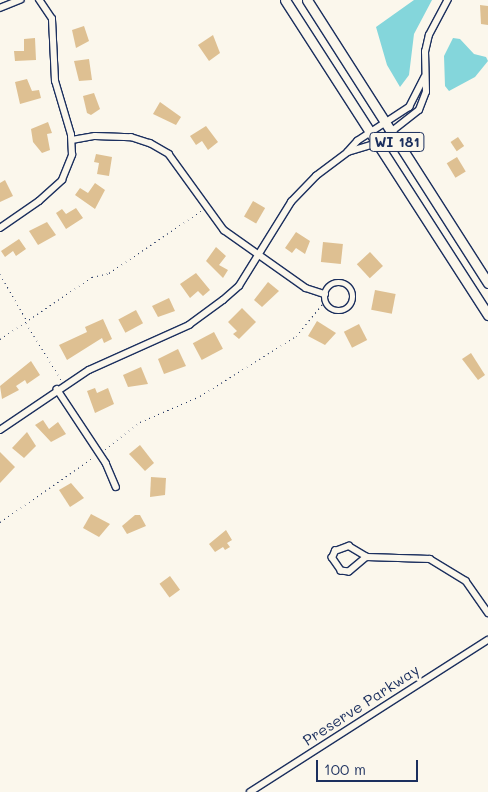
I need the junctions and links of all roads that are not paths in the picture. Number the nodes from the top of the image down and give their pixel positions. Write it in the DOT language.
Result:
graph roads {
  1 [pos="20,0"];
  2 [pos="39,0"];
  3 [pos="285,0"];
  4 [pos="307,0"];
  5 [pos="448,0"];
  6 [pos="0,8"];
  7 [pos="425,77"];
  8 [pos="385,124"];
  9 [pos="370,133"];
  10 [pos="391,133"];
  11 [pos="72,140"];
  12 [pos="377,143"];
  13 [pos="348,152"];
  14 [pos="0,228"];
  15 [pos="259,256"];
  16 [pos="488,283"];
  17 [pos="325,297"];
  18 [pos="488,315"];
  19 [pos="57,389"];
  20 [pos="0,430"];
  21 [pos="116,487"];
  22 [pos="368,557"];
  23 [pos="488,614"];
  24 [pos="488,640"];
  25 [pos="250,792"];
  1 -- 6 [label="street"];
  2 -- 11 [label="street"];
  3 -- 9 [label="main road, WI 181"];
  4 -- 8 [label="main road, WI 181"];
  5 -- 7 [label="street"];
  7 -- 8 [label="street"];
  7 -- 10 [label="street"];
  8 -- 9 [label="street"];
  8 -- 10 [label="main road, WI 181"];
  9 -- 12 [label="main road, WI 181"];
  9 -- 13 [label="street"];
  10 -- 12 [label="street"];
  10 -- 16 [label="main road, WI 181"];
  11 -- 14 [label="street"];
  11 -- 15 [label="street"];
  12 -- 13 [label="street"];
  12 -- 18 [label="main road, WI 181"];
  13 -- 15 [label="street"];
  15 -- 17 [label="street"];
  15 -- 19 [label="street"];
  17 -- 17 [label="street"];
  19 -- 20 [label="street"];
  19 -- 21 [label="street"];
  22 -- 22 [label="street"];
  22 -- 23 [label="street"];
  24 -- 25 [label="street, Preserve Parkway"];
}
